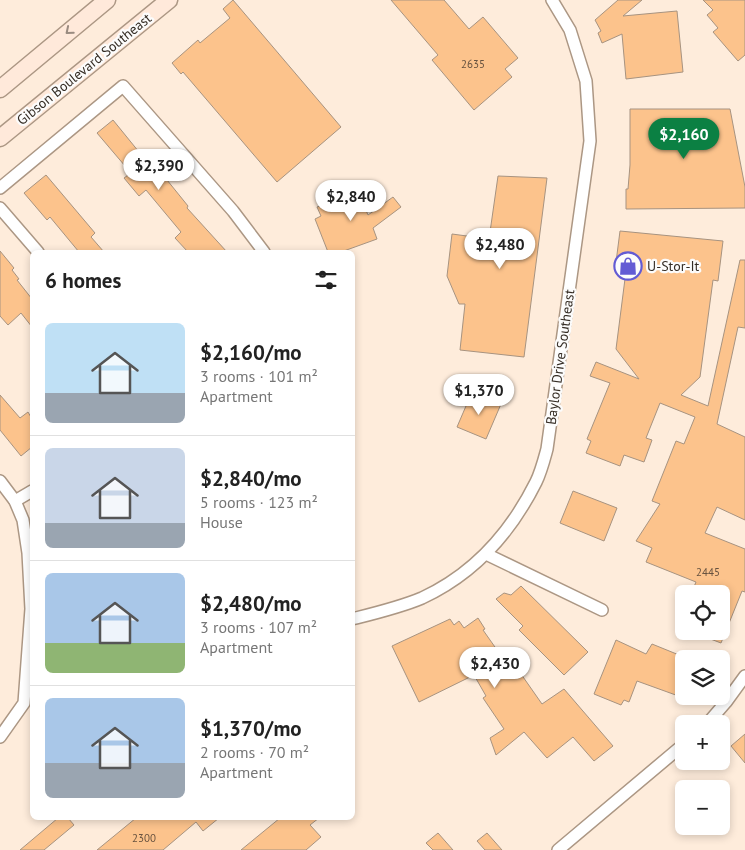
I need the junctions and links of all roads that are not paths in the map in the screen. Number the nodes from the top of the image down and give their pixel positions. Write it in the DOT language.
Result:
graph roads {
  1 [pos="107,0"];
  2 [pos="169,0"];
  3 [pos="552,0"];
  4 [pos="0,89"];
  5 [pos="0,138"];
  6 [pos="0,188"];
  7 [pos="0,208"];
  8 [pos="36,250"];
  9 [pos="262,250"];
  10 [pos="0,481"];
  11 [pos="30,492"];
  12 [pos="15,501"];
  13 [pos="486,554"];
  14 [pos="30,590"];
  15 [pos="602,610"];
  16 [pos="355,618"];
  17 [pos="30,640"];
  18 [pos="745,676"];
  19 [pos="28,702"];
  20 [pos="715,715"];
  21 [pos="0,737"];
  22 [pos="675,752"];
  23 [pos="558,850"];
  1 -- 4 [label="main road, one-way"];
  2 -- 5 [label="main road, Gibson Boulevard Southeast"];
  3 -- 13 [label="street, Baylor Drive Southeast"];
  6 -- 9 [label="street"];
  7 -- 8 [label="street"];
  10 -- 12 [label="street"];
  11 -- 12 [label="street"];
  12 -- 14 [label="street"];
  13 -- 15 [label="street"];
  13 -- 16 [label="street, Baylor Drive Southeast"];
  17 -- 19 [label="street"];
  18 -- 20 [label="street"];
  19 -- 21 [label="street"];
  22 -- 23 [label="street"];
}
